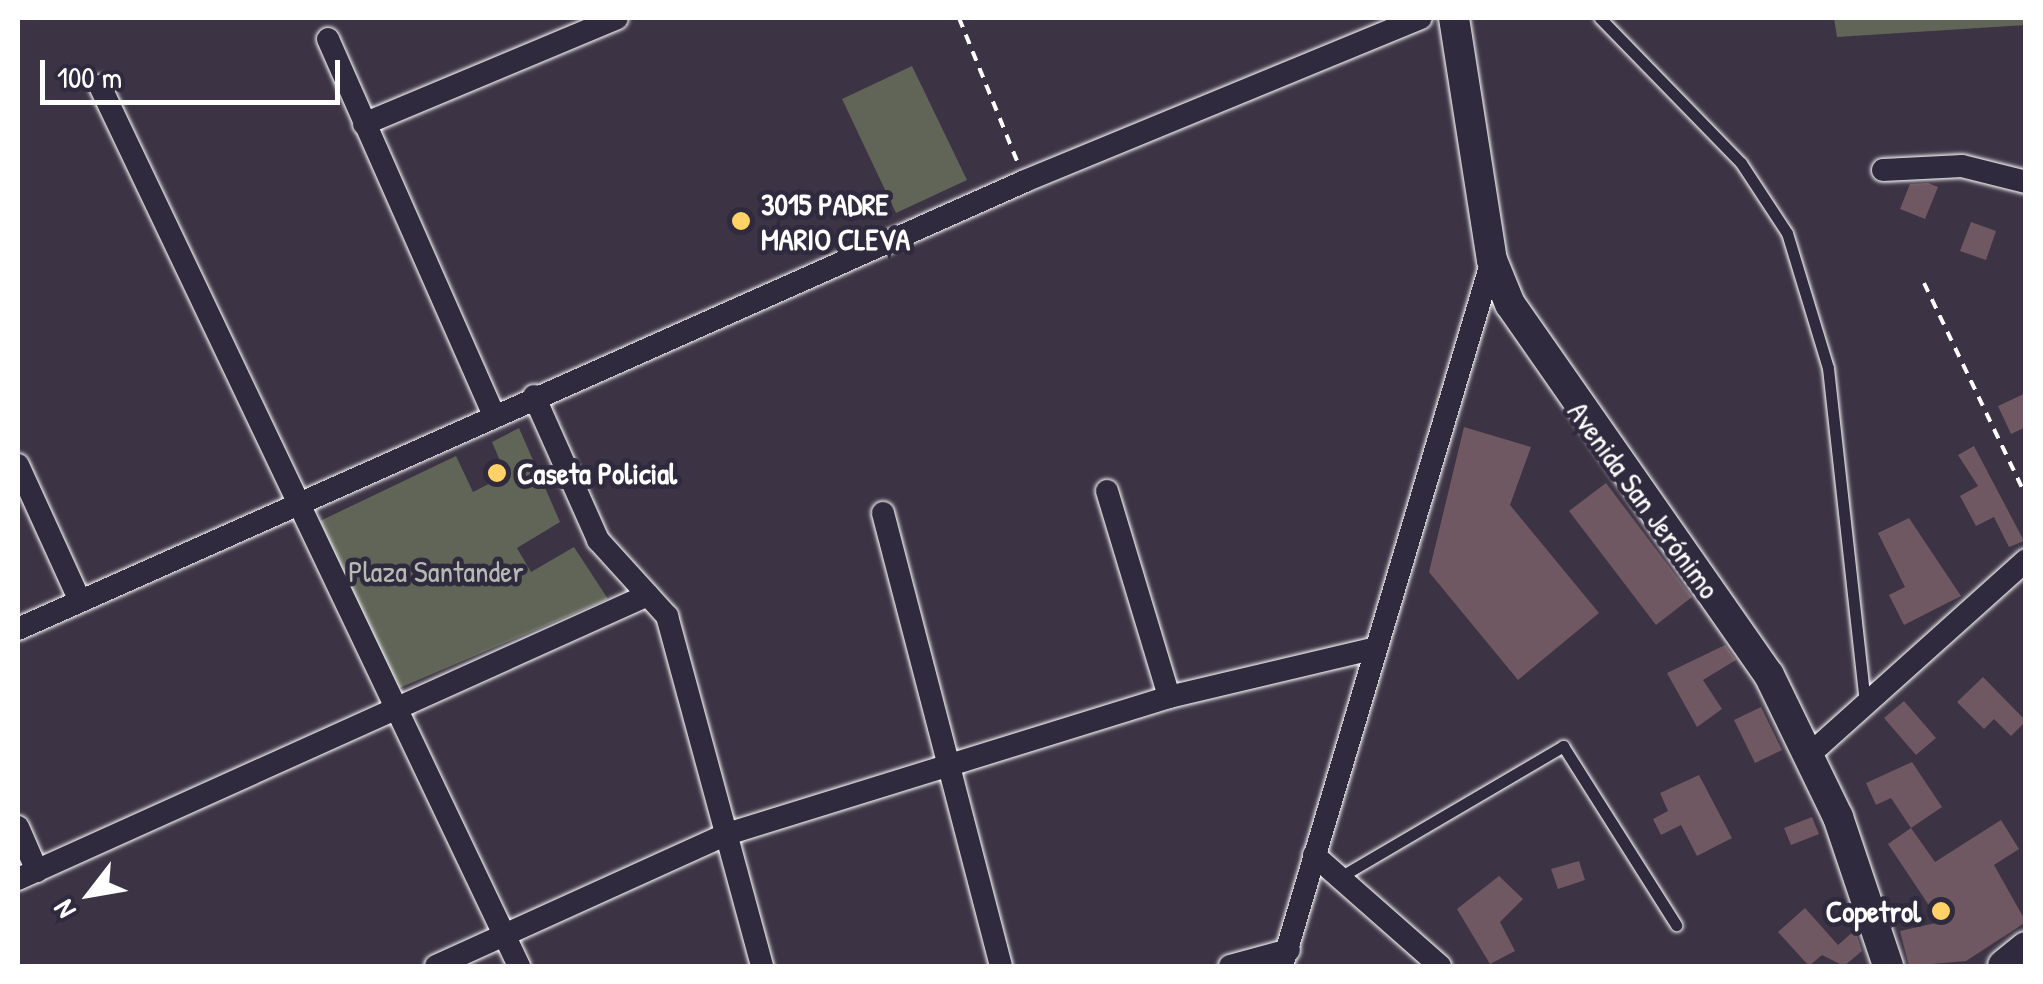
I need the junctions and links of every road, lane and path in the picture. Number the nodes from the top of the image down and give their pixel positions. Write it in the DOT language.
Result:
graph roads {
  1 [pos="616,18"];
  2 [pos="959,18"];
  3 [pos="1421,18"];
  4 [pos="1454,18"];
  5 [pos="1600,18"];
  6 [pos="328,38"];
  7 [pos="100,86"];
  8 [pos="364,124"];
  9 [pos="1883,170"];
  10 [pos="1025,181"];
  11 [pos="2026,182"];
  12 [pos="1492,260"];
  13 [pos="1924,283"];
  14 [pos="534,396"];
  15 [pos="494,416"];
  16 [pos="18,465"];
  17 [pos="1107,491"];
  18 [pos="2026,496"];
  19 [pos="296,504"];
  20 [pos="883,512"];
  21 [pos="2026,560"];
  22 [pos="648,594"];
  23 [pos="80,601"];
  24 [pos="18,629"];
  25 [pos="1372,649"];
  26 [pos="1169,697"];
  27 [pos="1865,705"];
  28 [pos="394,711"];
  29 [pos="1810,754"];
  30 [pos="951,759"];
  31 [pos="18,827"];
  32 [pos="727,834"];
  33 [pos="1314,856"];
  34 [pos="27,875"];
  35 [pos="1340,877"];
  36 [pos="1676,925"];
  37 [pos="503,934"];
  38 [pos="2026,949"];
  39 [pos="1286,958"];
  40 [pos="436,966"];
  41 [pos="519,966"];
  42 [pos="762,966"];
  43 [pos="1001,966"];
  44 [pos="1230,966"];
  45 [pos="1440,966"];
  46 [pos="1888,966"];
  47 [pos="2006,966"];
  1 -- 8 [label="street"];
  2 -- 10 [label="path"];
  3 -- 10 [label="street"];
  4 -- 12 [label="street, Avenida San Jerónimo"];
  5 -- 27 [label="lane"];
  6 -- 8 [label="street"];
  7 -- 19 [label="street"];
  8 -- 15 [label="street"];
  9 -- 11 [label="street"];
  10 -- 14 [label="street"];
  12 -- 25 [label="street"];
  12 -- 29 [label="street, Avenida San Jerónimo"];
  13 -- 18 [label="path"];
  14 -- 15 [label="street"];
  14 -- 22 [label="street"];
  15 -- 19 [label="street"];
  16 -- 23 [label="street"];
  17 -- 26 [label="street"];
  19 -- 23 [label="street"];
  19 -- 28 [label="street"];
  20 -- 30 [label="street"];
  21 -- 27 [label="street"];
  22 -- 28 [label="street"];
  22 -- 32 [label="street"];
  23 -- 24 [label="street"];
  25 -- 26 [label="street"];
  25 -- 33 [label="street"];
  26 -- 30 [label="street"];
  27 -- 29 [label="street"];
  28 -- 34 [label="street"];
  28 -- 37 [label="street"];
  29 -- 46 [label="street, Avenida San Jerónimo"];
  30 -- 32 [label="street"];
  30 -- 43 [label="street"];
  31 -- 34 [label="street"];
  32 -- 37 [label="street"];
  32 -- 42 [label="street"];
  33 -- 35 [label="street"];
  33 -- 39 [label="street"];
  35 -- 36 [label="lane"];
  35 -- 45 [label="street"];
  37 -- 40 [label="street"];
  37 -- 41 [label="street"];
  38 -- 47 [label="main road"];
  39 -- 44 [label="street"];
}
